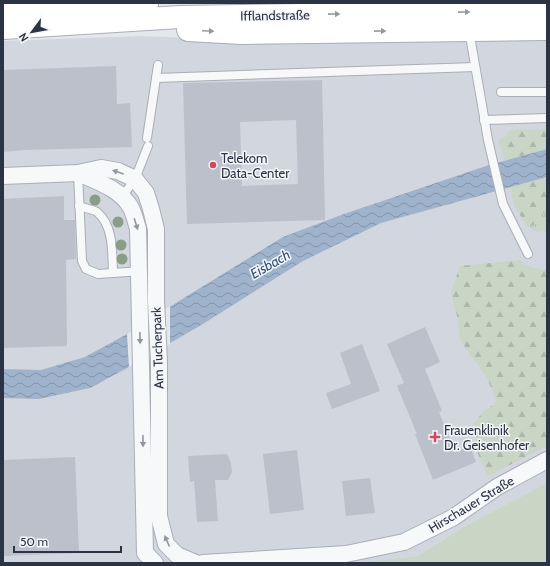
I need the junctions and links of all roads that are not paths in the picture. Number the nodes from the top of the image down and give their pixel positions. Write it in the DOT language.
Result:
graph roads {
  1 [pos="216,3"];
  2 [pos="27,8"];
  3 [pos="3,9"];
  4 [pos="547,11"];
  5 [pos="70,13"];
  6 [pos="3,28"];
  7 [pos="547,29"];
  8 [pos="469,30"];
  9 [pos="158,65"];
  10 [pos="475,67"];
  11 [pos="156,78"];
  12 [pos="501,92"];
  13 [pos="547,92"];
  14 [pos="547,118"];
  15 [pos="484,120"];
  16 [pos="78,172"];
  17 [pos="3,176"];
  18 [pos="135,179"];
  19 [pos="122,197"];
  20 [pos="79,206"];
  21 [pos="528,254"];
  22 [pos="157,270"];
  23 [pos="139,271"];
  24 [pos="113,272"];
  25 [pos="547,460"];
  26 [pos="155,563"];
  27 [pos="196,563"];
  28 [pos="203,563"];
  1 -- 2 [label="main road"];
  2 -- 3 [label="main road"];
  2 -- 5 [label="main road"];
  5 -- 4 [label="main road, Ifflandstraße, one-way"];
  5 -- 6 [label="main road, Ifflandstraße"];
  5 -- 8 [label="main road, one-way"];
  7 -- 8 [label="main road"];
  8 -- 10 [label="lane"];
  9 -- 11 [label="lane"];
  10 -- 11 [label="lane"];
  10 -- 15 [label="lane"];
  11 -- 18 [label="lane"];
  12 -- 13 [label="lane"];
  14 -- 15 [label="lane"];
  15 -- 21 [label="lane"];
  16 -- 17 [label="street, Am Tucherpark"];
  18 -- 16 [label="street, Am Tucherpark, one-way"];
  16 -- 19 [label="street, Am Tucherpark"];
  16 -- 20 [label="lane"];
  18 -- 19 [label="lane"];
  18 -- 22 [label="street, Am Tucherpark"];
  19 -- 23 [label="street, Am Tucherpark, one-way"];
  20 -- 24 [label="lane"];
  20 -- 24 [label="lane"];
  22 -- 23 [label="lane"];
  27 -- 22 [label="street, Am Tucherpark, one-way"];
  23 -- 24 [label="lane"];
  23 -- 26 [label="street, Am Tucherpark, one-way"];
  25 -- 28 [label="street, Hirschauer Straße"];
}
